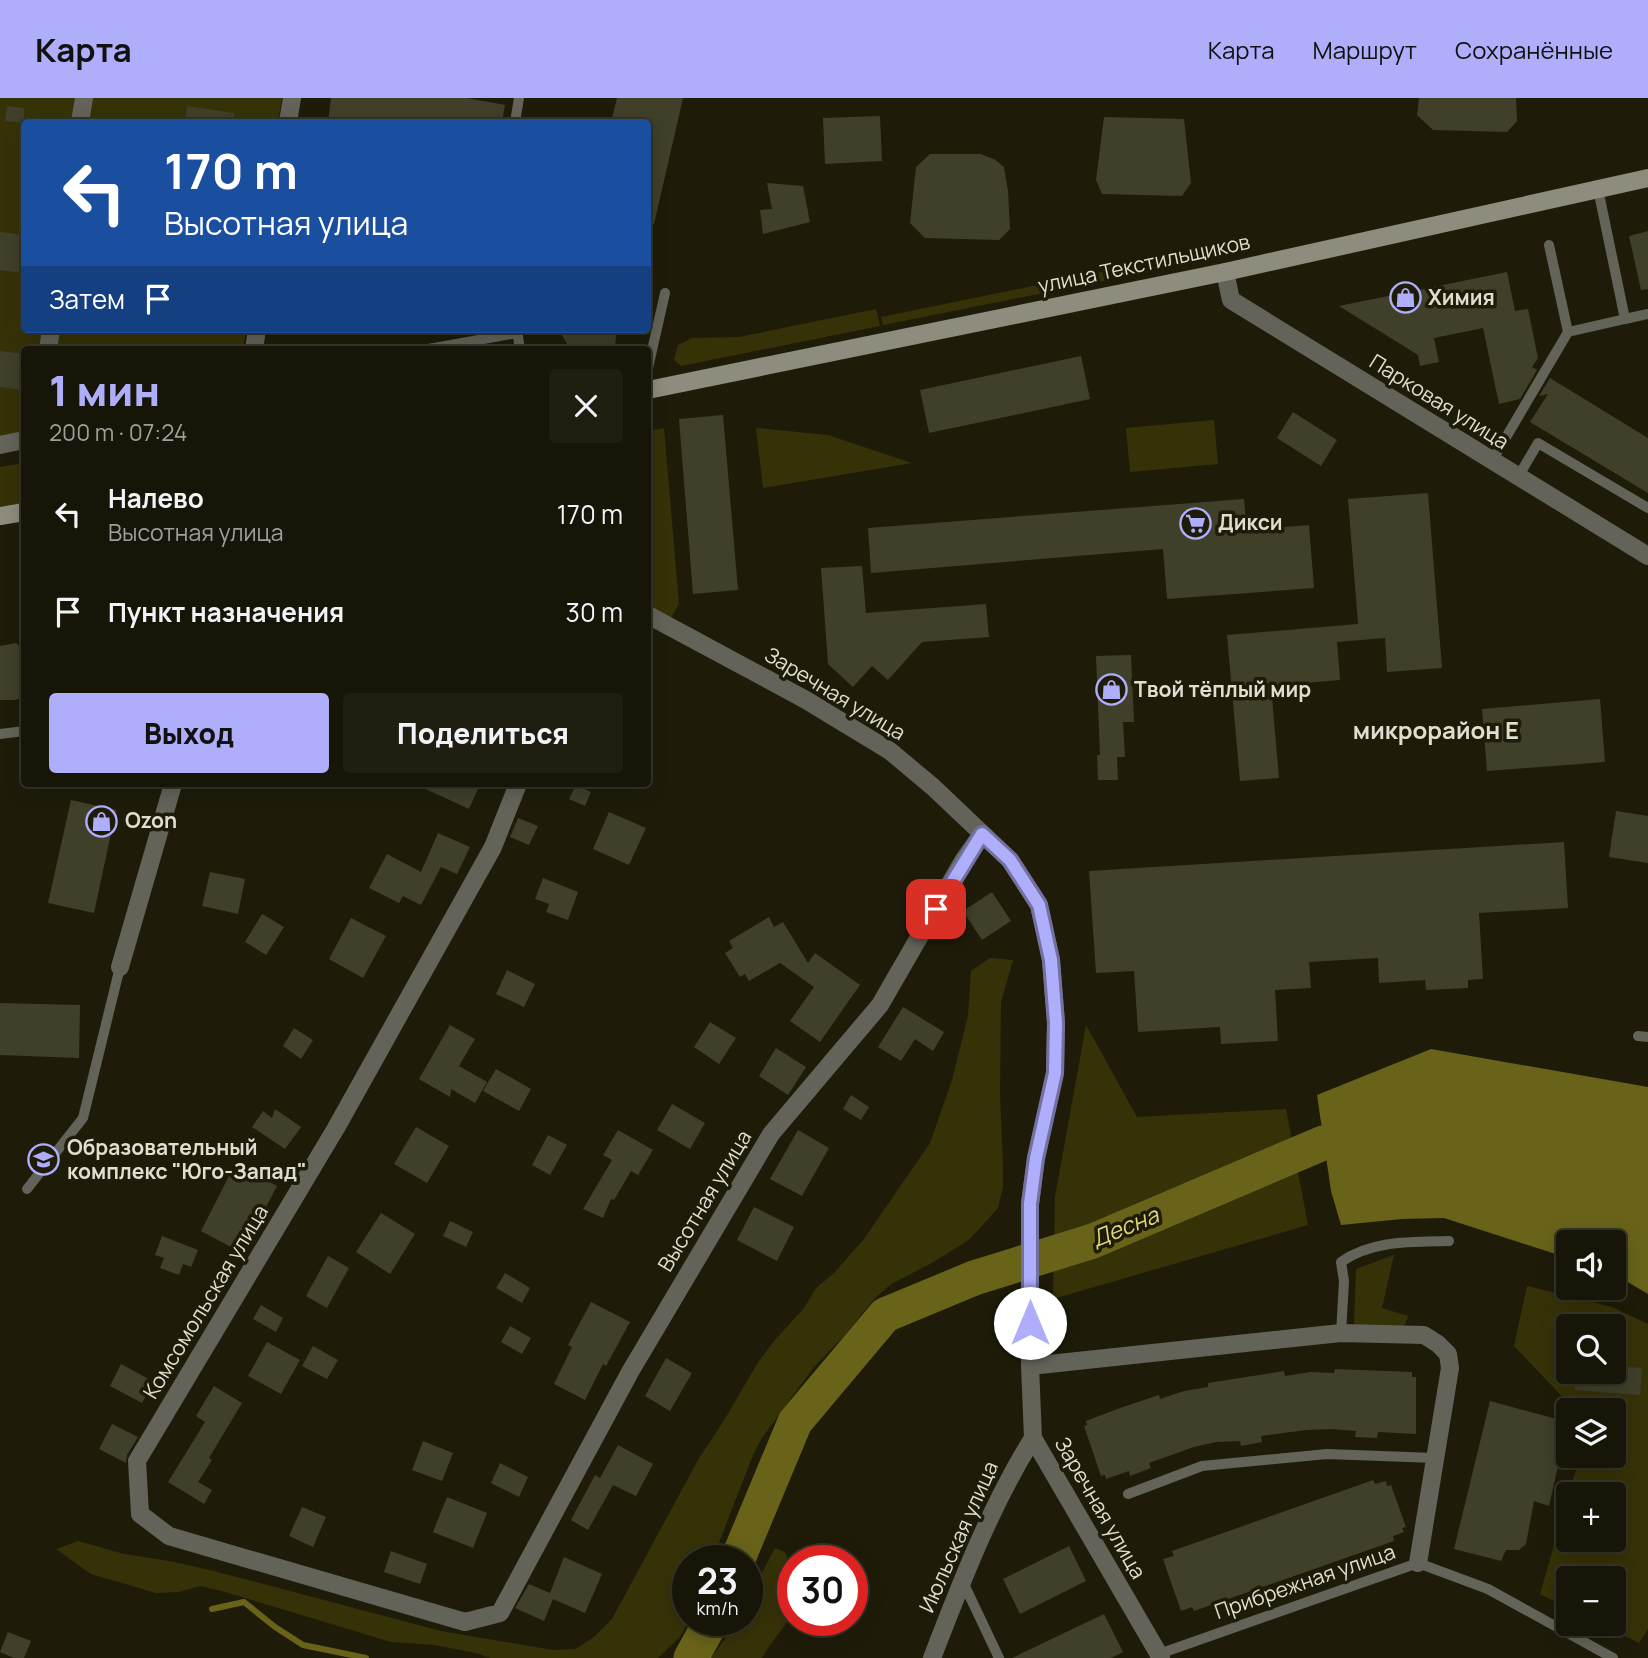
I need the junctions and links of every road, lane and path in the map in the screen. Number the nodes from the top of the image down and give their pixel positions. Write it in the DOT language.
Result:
graph roads {
  1 [pos="84,98"];
  2 [pos="292,98"];
  3 [pos="519,98"];
  4 [pos="80,119"];
  5 [pos="288,119"];
  6 [pos="516,119"];
  7 [pos="1648,178"];
  8 [pos="1598,189"];
  9 [pos="1549,245"];
  10 [pos="1225,272"];
  11 [pos="665,293"];
  12 [pos="1648,314"];
  13 [pos="1625,319"];
  14 [pos="1568,332"];
  15 [pos="507,333"];
  16 [pos="443,346"];
  17 [pos="651,355"];
  18 [pos="651,389"];
  19 [pos="21,441"];
  20 [pos="0,445"];
  21 [pos="1492,461"];
  22 [pos="1518,477"];
  23 [pos="1648,508"];
  24 [pos="21,512"];
  25 [pos="0,516"];
  26 [pos="1648,556"];
  27 [pos="651,617"];
  28 [pos="21,731"];
  29 [pos="0,734"];
  30 [pos="172,787"];
  31 [pos="517,787"];
  32 [pos="982,834"];
  33 [pos="120,967"];
  34 [pos="27,1189"];
  35 [pos="1449,1241"];
  36 [pos="1341,1333"];
  37 [pos="1030,1366"];
  38 [pos="1033,1438"];
  39 [pos="1435,1458"];
  40 [pos="1128,1494"];
  41 [pos="1418,1563"];
  42 [pos="962,1580"];
  43 [pos="500,1612"];
  44 [pos="1160,1656"];
  45 [pos="932,1658"];
  46 [pos="999,1658"];
  47 [pos="1613,1658"];
  1 -- 4 [label="street"];
  2 -- 5 [label="street"];
  3 -- 6 [label="lane"];
  7 -- 8 [label="main road, улица Текстильщиков"];
  8 -- 10 [label="main road, улица Текстильщиков"];
  8 -- 13 [label="lane"];
  9 -- 14 [label="lane"];
  10 -- 18 [label="main road, улица Текстильщиков"];
  10 -- 21 [label="street, Парковая улица"];
  11 -- 17 [label="lane"];
  12 -- 13 [label="lane"];
  13 -- 14 [label="lane"];
  14 -- 21 [label="lane"];
  15 -- 16 [label="lane"];
  19 -- 20 [label="street"];
  21 -- 22 [label="street, Парковая улица"];
  22 -- 23 [label="lane"];
  22 -- 26 [label="street, Парковая улица"];
  24 -- 25 [label="main road"];
  27 -- 32 [label="street, Заречная улица"];
  28 -- 29 [label="lane"];
  30 -- 33 [label="street"];
  31 -- 43 [label="street, Комсомольская улица"];
  32 -- 37 [label="street, Заречная улица"];
  32 -- 43 [label="street, Высотная улица"];
  33 -- 34 [label="lane"];
  35 -- 36 [label="lane"];
  36 -- 37 [label="street"];
  36 -- 39 [label="street"];
  37 -- 38 [label="street, Заречная улица"];
  38 -- 42 [label="street, Июльская улица"];
  38 -- 44 [label="street, Заречная улица"];
  39 -- 40 [label="lane"];
  39 -- 41 [label="street"];
  41 -- 44 [label="lane, Прибрежная улица"];
  41 -- 47 [label="lane, Прибрежная улица"];
  42 -- 45 [label="street, Июльская улица"];
  42 -- 46 [label="lane"];
}
